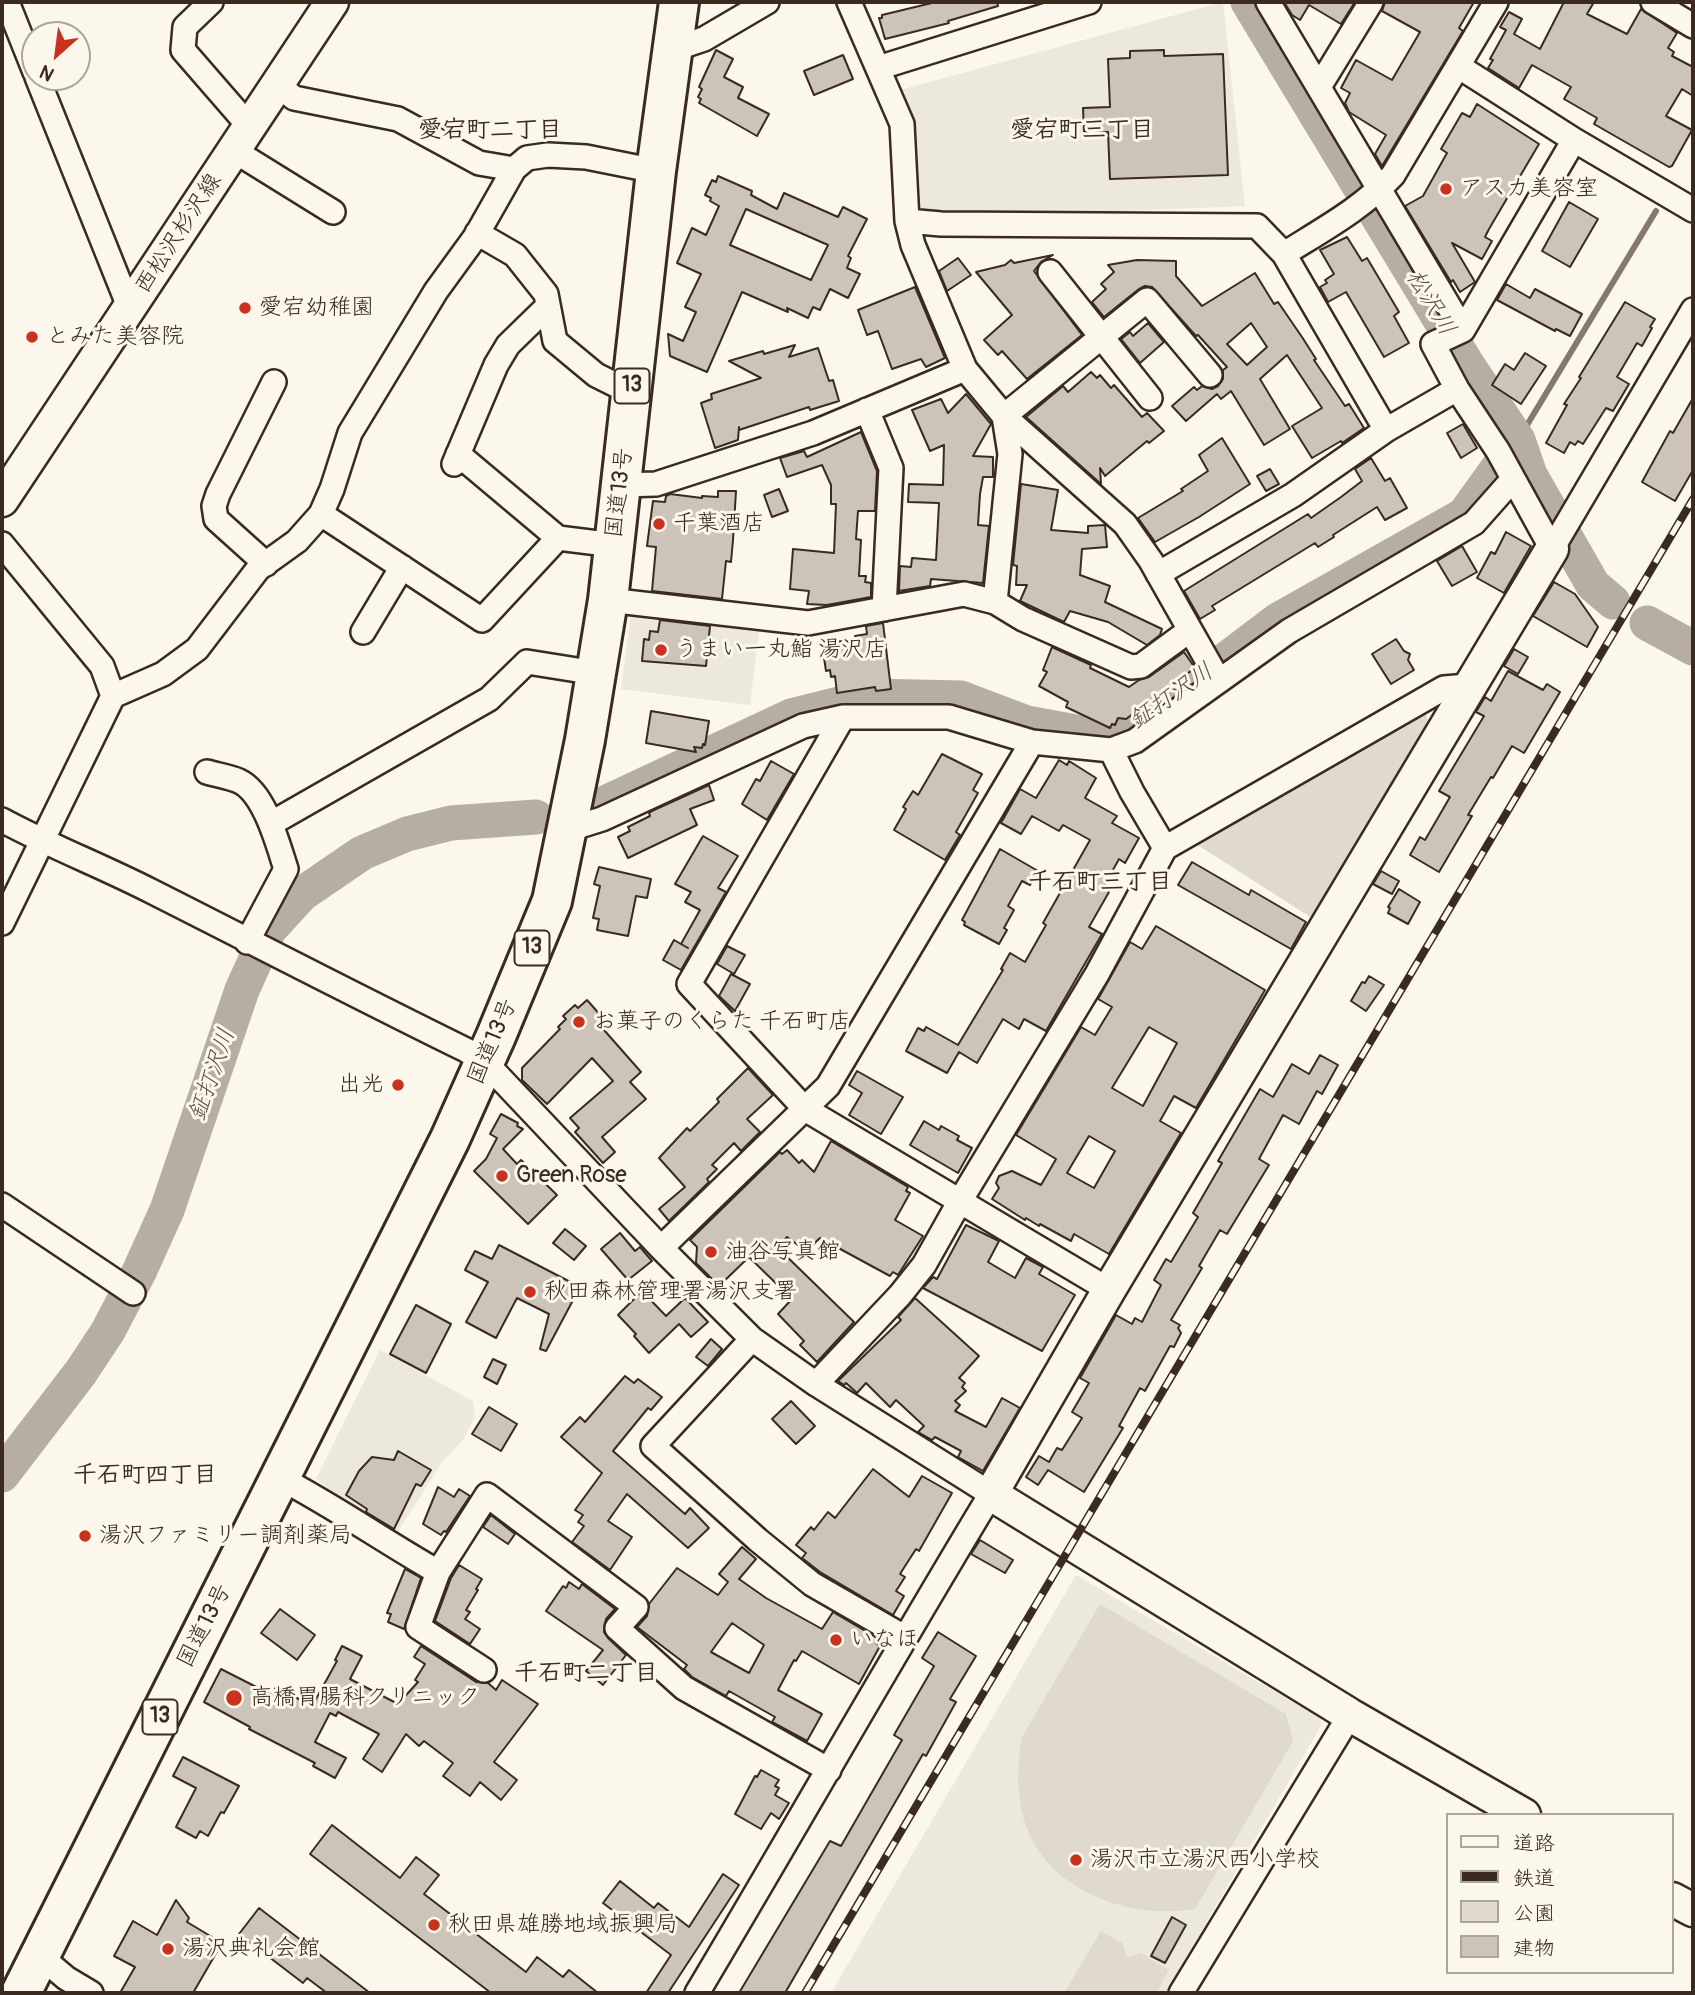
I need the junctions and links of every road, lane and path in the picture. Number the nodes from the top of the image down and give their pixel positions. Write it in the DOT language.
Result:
graph roads {
  1 [pos="7,2"];
  2 [pos="211,2"];
  3 [pos="332,2"];
  4 [pos="679,2"];
  5 [pos="767,2"];
  6 [pos="849,2"];
  7 [pos="1089,2"];
  8 [pos="1268,2"];
  9 [pos="1371,2"];
  10 [pos="1496,2"];
  11 [pos="1653,2"];
  12 [pos="1693,26"];
  13 [pos="21,37"];
  14 [pos="674,49"];
  15 [pos="1458,66"];
  16 [pos="878,68"];
  17 [pos="277,84"];
  18 [pos="1319,87"];
  19 [pos="43,91"];
  20 [pos="241,139"];
  21 [pos="1574,140"];
  22 [pos="514,169"];
  23 [pos="656,171"];
  24 [pos="1380,190"];
  25 [pos="1693,210"];
  26 [pos="333,212"];
  27 [pos="907,221"];
  28 [pos="477,233"];
  29 [pos="1284,254"];
  30 [pos="1050,272"];
  31 [pos="548,306"];
  32 [pos="130,309"];
  33 [pos="1693,310"];
  34 [pos="1462,330"];
  35 [pos="1101,337"];
  36 [pos="965,369"];
  37 [pos="1210,375"];
  38 [pos="274,382"];
  39 [pos="1457,389"];
  40 [pos="632,391"];
  41 [pos="1150,398"];
  42 [pos="867,410"];
  43 [pos="1004,416"];
  44 [pos="1386,430"];
  45 [pos="1513,479"];
  46 [pos="621,485"];
  47 [pos="2,500"];
  48 [pos="321,514"];
  49 [pos="558,538"];
  50 [pos="2,544"];
  51 [pos="614,545"];
  52 [pos="1552,549"];
  53 [pos="266,564"];
  54 [pos="402,567"];
  55 [pos="1158,574"];
  56 [pos="608,600"];
  57 [pos="995,602"];
  58 [pos="884,609"];
  59 [pos="1190,630"];
  60 [pos="363,632"];
  61 [pos="596,673"];
  62 [pos="1215,674"];
  63 [pos="1468,686"];
  64 [pos="113,696"];
  65 [pos="843,717"];
  66 [pos="1032,742"];
  67 [pos="1111,750"];
  68 [pos="207,772"];
  69 [pos="2,820"];
  70 [pos="272,823"];
  71 [pos="567,830"];
  72 [pos="43,842"];
  73 [pos="1165,848"];
  74 [pos="2,923"];
  75 [pos="256,946"];
  76 [pos="485,1062"];
  77 [pos="806,1109"];
  78 [pos="960,1201"];
  79 [pos="2,1205"];
  80 [pos="661,1248"];
  81 [pos="1109,1290"];
  82 [pos="129,1291"];
  83 [pos="752,1339"];
  84 [pos="816,1384"];
  85 [pos="280,1478"];
  86 [pos="991,1494"];
  87 [pos="438,1572"];
  88 [pos="904,1637"];
  89 [pos="484,1670"];
  90 [pos="1350,1715"];
  91 [pos="830,1770"];
  92 [pos="1521,1813"];
  93 [pos="1674,1900"];
  94 [pos="1693,1910"];
  95 [pos="40,1956"];
  96 [pos="21,1993"];
  97 [pos="91,1993"];
  98 [pos="697,1993"];
  99 [pos="1181,1993"];
  1 -- 13 [label="street"];
  2 -- 20 [label="street"];
  3 -- 17 [label="street, 西松沢杉沢線"];
  4 -- 14 [label="highway, 国道13号 / 13"];
  5 -- 14 [label="street"];
  6 -- 16 [label="street"];
  7 -- 16 [label="street"];
  8 -- 18 [label="street"];
  9 -- 18 [label="street"];
  10 -- 15 [label="street"];
  11 -- 12 [label="street"];
  14 -- 23 [label="highway, 国道13号 / 13"];
  15 -- 21 [label="street"];
  15 -- 24 [label="street"];
  16 -- 27 [label="street"];
  17 -- 20 [label="street, 西松沢杉沢線"];
  17 -- 22 [label="street"];
  18 -- 24 [label="street"];
  19 -- 32 [label="street"];
  20 -- 26 [label="street"];
  20 -- 32 [label="street, 西松沢杉沢線"];
  21 -- 25 [label="street"];
  21 -- 34 [label="street"];
  22 -- 23 [label="street"];
  22 -- 28 [label="street"];
  23 -- 40 [label="highway, 国道13号 / 13"];
  24 -- 29 [label="street"];
  24 -- 34 [label="street"];
  27 -- 29 [label="street"];
  27 -- 36 [label="street"];
  28 -- 31 [label="street"];
  28 -- 48 [label="street"];
  29 -- 44 [label="street"];
  30 -- 35 [label="street"];
  31 -- 40 [label="street"];
  31 -- 49 [label="street"];
  32 -- 47 [label="street, 西松沢杉沢線"];
  33 -- 52 [label="street"];
  34 -- 39 [label="street"];
  35 -- 37 [label="street"];
  35 -- 41 [label="street"];
  35 -- 43 [label="street"];
  36 -- 42 [label="street"];
  36 -- 43 [label="street"];
  38 -- 53 [label="street"];
  39 -- 44 [label="street"];
  39 -- 45 [label="street"];
  40 -- 46 [label="highway, 国道13号 / 13"];
  42 -- 46 [label="street"];
  42 -- 58 [label="street"];
  43 -- 55 [label="street"];
  43 -- 57 [label="street"];
  44 -- 55 [label="street"];
  45 -- 52 [label="street"];
  45 -- 62 [label="street"];
  46 -- 51 [label="highway, 国道13号 / 13"];
  48 -- 53 [label="street"];
  48 -- 54 [label="street"];
  49 -- 51 [label="street"];
  49 -- 54 [label="street"];
  50 -- 64 [label="street"];
  51 -- 56 [label="highway, 国道13号 / 13"];
  52 -- 63 [label="street"];
  53 -- 64 [label="street"];
  54 -- 60 [label="street"];
  55 -- 59 [label="street"];
  56 -- 58 [label="street"];
  56 -- 61 [label="highway, 国道13号 / 13"];
  57 -- 58 [label="street"];
  57 -- 59 [label="street"];
  59 -- 62 [label="street"];
  61 -- 70 [label="street"];
  61 -- 71 [label="highway, 国道13号 / 13"];
  62 -- 67 [label="street"];
  63 -- 73 [label="street"];
  63 -- 81 [label="street"];
  64 -- 72 [label="street"];
  65 -- 66 [label="street"];
  65 -- 71 [label="street"];
  65 -- 77 [label="street"];
  66 -- 67 [label="street"];
  66 -- 77 [label="street"];
  67 -- 73 [label="street"];
  68 -- 70 [label="street"];
  69 -- 72 [label="street"];
  70 -- 75 [label="street"];
  71 -- 76 [label="highway, 国道13号 / 13"];
  72 -- 74 [label="street"];
  72 -- 75 [label="street"];
  73 -- 78 [label="street"];
  75 -- 76 [label="street"];
  76 -- 80 [label="street"];
  76 -- 85 [label="highway, 国道13号 / 13"];
  77 -- 78 [label="street"];
  77 -- 80 [label="street"];
  78 -- 81 [label="street"];
  78 -- 84 [label="street"];
  79 -- 82 [label="street"];
  80 -- 83 [label="street"];
  81 -- 86 [label="street"];
  83 -- 84 [label="street"];
  83 -- 88 [label="street"];
  84 -- 86 [label="street"];
  85 -- 87 [label="street"];
  85 -- 95 [label="highway, 国道13号 / 13"];
  86 -- 88 [label="street"];
  86 -- 90 [label="street"];
  87 -- 89 [label="street"];
  87 -- 91 [label="street"];
  88 -- 91 [label="street"];
  90 -- 92 [label="street"];
  90 -- 99 [label="street"];
  91 -- 98 [label="street"];
  93 -- 94 [label="street"];
  95 -- 96 [label="highway, 国道13号 / 13"];
  95 -- 97 [label="street"];
}
